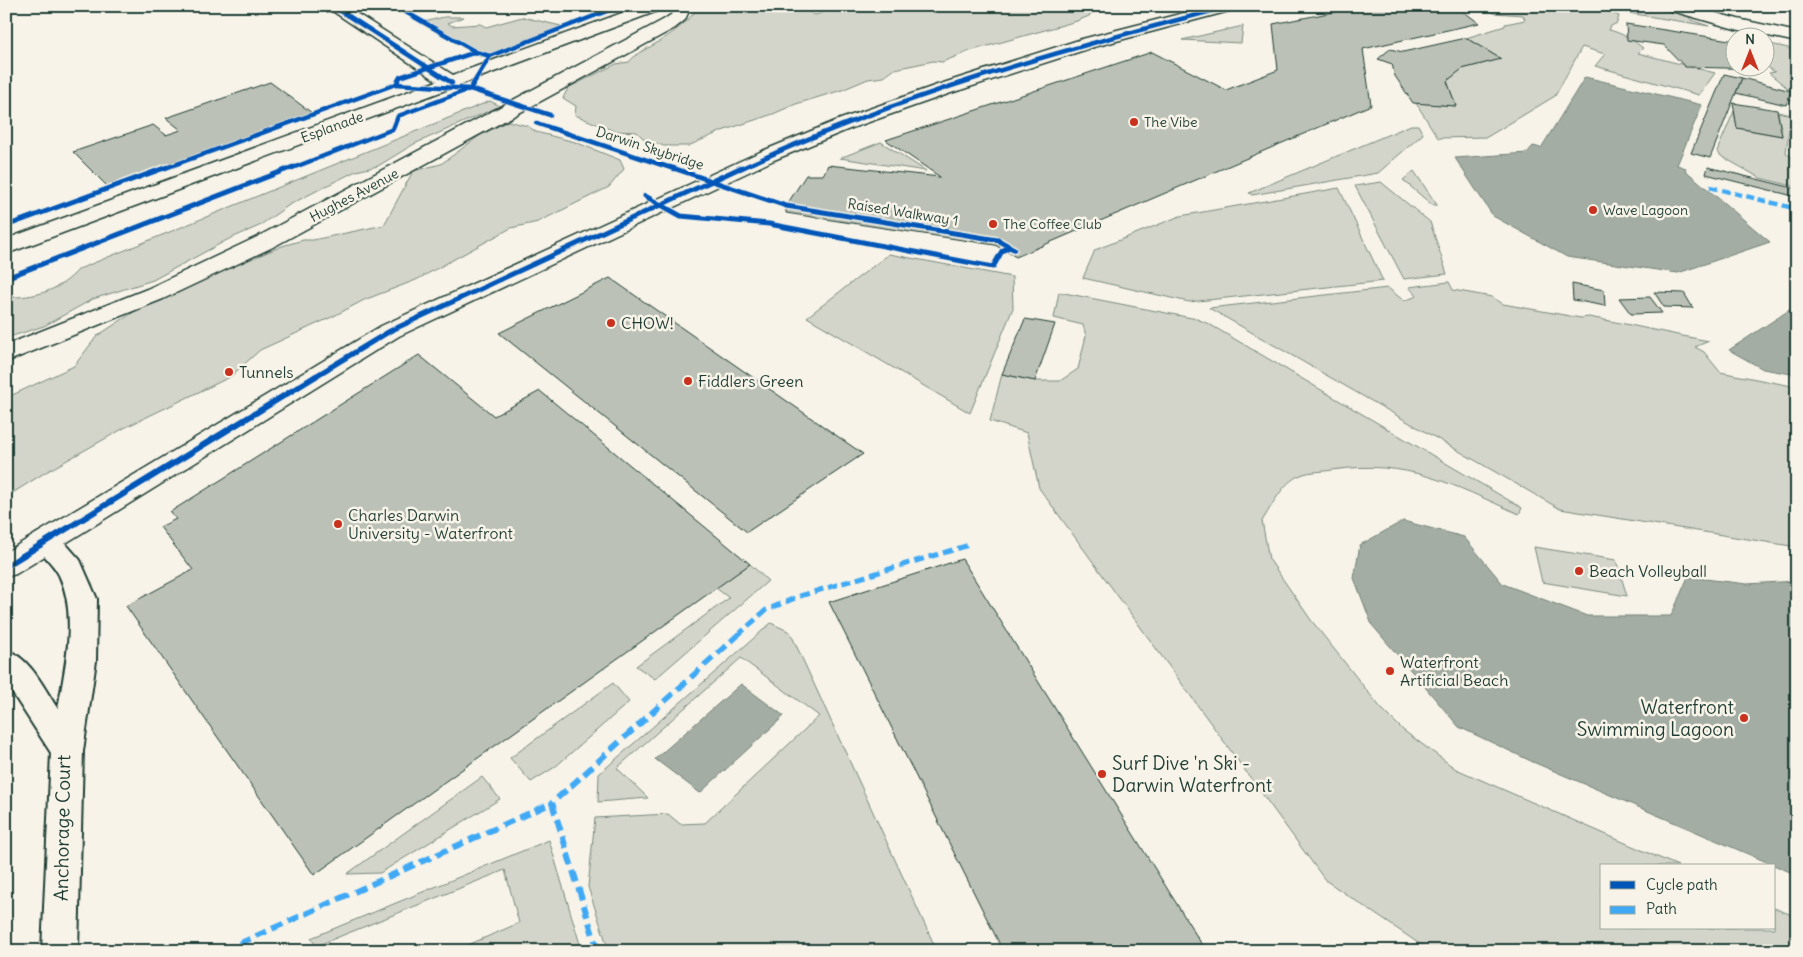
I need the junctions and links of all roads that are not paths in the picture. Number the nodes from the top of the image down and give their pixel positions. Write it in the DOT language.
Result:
graph roads {
  1 [pos="333,6"];
  2 [pos="657,6"];
  3 [pos="683,6"];
  4 [pos="1231,6"];
  5 [pos="1670,6"];
  6 [pos="1723,6"];
  7 [pos="1797,23"];
  8 [pos="1797,37"];
  9 [pos="452,82"];
  10 [pos="6,247"];
  11 [pos="6,354"];
  12 [pos="47,542"];
  13 [pos="6,566"];
  14 [pos="6,662"];
  15 [pos="66,751"];
  16 [pos="60,951"];
  1 -- 9 [label="street"];
  2 -- 9 [label="street, Esplanade"];
  3 -- 11 [label="street, Hughes Avenue"];
  4 -- 12 [label="street"];
  5 -- 8 [label="street"];
  6 -- 7 [label="street"];
  9 -- 10 [label="street, Esplanade"];
  12 -- 13 [label="street"];
  12 -- 15 [label="lane"];
  14 -- 15 [label="lane, Anchorage Court"];
  15 -- 16 [label="lane, Anchorage Court"];
}
